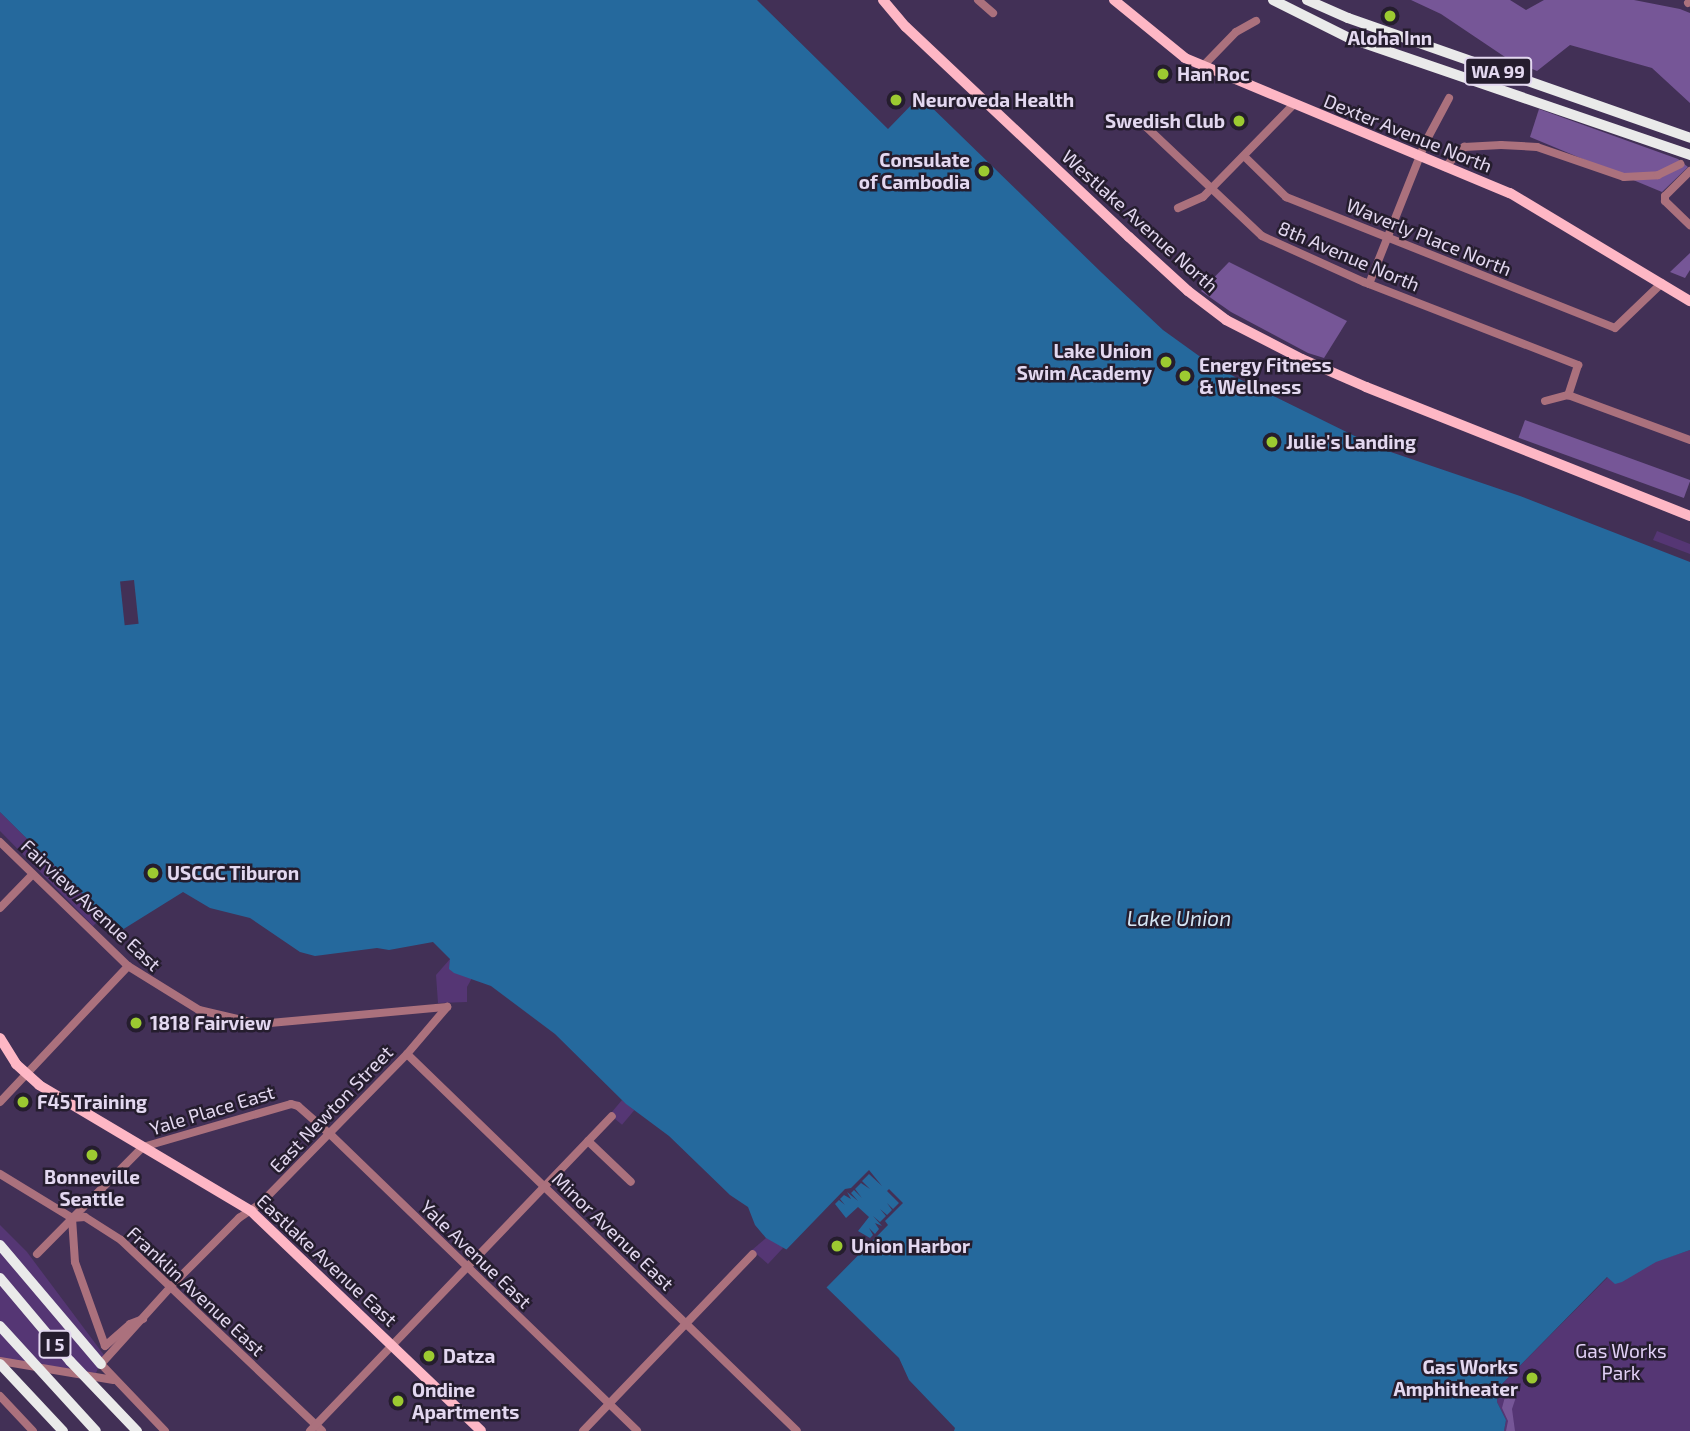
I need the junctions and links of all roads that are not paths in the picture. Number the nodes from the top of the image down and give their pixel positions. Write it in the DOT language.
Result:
graph roads {
  1 [pos="883,0"];
  2 [pos="978,0"];
  3 [pos="1114,0"];
  4 [pos="1273,0"];
  5 [pos="1307,0"];
  6 [pos="993,13"];
  7 [pos="1256,21"];
  8 [pos="1203,66"];
  9 [pos="1449,98"];
  10 [pos="1294,104"];
  11 [pos="1141,122"];
  12 [pos="1690,138"];
  13 [pos="1690,155"];
  14 [pos="1244,156"];
  15 [pos="1421,157"];
  16 [pos="1681,164"];
  17 [pos="1445,167"];
  18 [pos="1690,171"];
  19 [pos="1211,189"];
  20 [pos="1178,208"];
  21 [pos="1690,225"];
  22 [pos="1389,238"];
  23 [pos="1369,284"];
  24 [pos="1662,284"];
  25 [pos="1690,301"];
  26 [pos="1568,395"];
  27 [pos="1545,401"];
  28 [pos="1690,440"];
  29 [pos="1690,516"];
  30 [pos="0,842"];
  31 [pos="33,874"];
  32 [pos="0,908"];
  33 [pos="128,966"];
  34 [pos="447,1007"];
  35 [pos="0,1038"];
  36 [pos="407,1054"];
  37 [pos="26,1075"];
  38 [pos="0,1102"];
  39 [pos="291,1104"];
  40 [pos="612,1116"];
  41 [pos="329,1133"];
  42 [pos="588,1141"];
  43 [pos="143,1147"];
  44 [pos="0,1174"];
  45 [pos="631,1182"];
  46 [pos="544,1187"];
  47 [pos="251,1211"];
  48 [pos="72,1218"];
  49 [pos="0,1245"];
  50 [pos="37,1254"];
  51 [pos="753,1254"];
  52 [pos="466,1268"];
  53 [pos="0,1278"];
  54 [pos="172,1287"];
  55 [pos="144,1318"];
  56 [pos="687,1323"];
  57 [pos="0,1326"];
  58 [pos="392,1345"];
  59 [pos="0,1362"];
  60 [pos="102,1364"];
  61 [pos="115,1382"];
  62 [pos="0,1396"];
  63 [pos="609,1404"];
  64 [pos="316,1429"];
  65 [pos="33,1431"];
  66 [pos="63,1431"];
  67 [pos="96,1431"];
  68 [pos="137,1431"];
  69 [pos="165,1431"];
  70 [pos="481,1431"];
  71 [pos="583,1431"];
  72 [pos="637,1431"];
  73 [pos="797,1431"];
  1 -- 29 [label="main road, Westlake Avenue North"];
  2 -- 6 [label="street"];
  3 -- 8 [label="main road, Dexter Avenue North"];
  4 -- 13 [label="highway, WA 99"];
  5 -- 12 [label="highway, WA 99"];
  7 -- 8 [label="street"];
  8 -- 10 [label="main road, Dexter Avenue North"];
  9 -- 15 [label="street"];
  10 -- 14 [label="street"];
  10 -- 15 [label="main road, Dexter Avenue North"];
  11 -- 19 [label="street, 8th Avenue North"];
  14 -- 19 [label="street"];
  14 -- 22 [label="street, Waverly Place North"];
  15 -- 17 [label="main road, Dexter Avenue North"];
  15 -- 22 [label="street"];
  16 -- 17 [label="street"];
  17 -- 24 [label="main road, Dexter Avenue North"];
  18 -- 21 [label="street"];
  19 -- 20 [label="street"];
  19 -- 23 [label="street, 8th Avenue North"];
  22 -- 23 [label="street"];
  22 -- 24 [label="street, Waverly Place North"];
  23 -- 26 [label="street, 8th Avenue North"];
  24 -- 25 [label="main road, Dexter Avenue North"];
  26 -- 27 [label="street"];
  26 -- 28 [label="street"];
  30 -- 31 [label="street, Fairview Avenue East"];
  31 -- 32 [label="street"];
  31 -- 33 [label="street, Fairview Avenue East"];
  33 -- 34 [label="street, Fairview Avenue East"];
  33 -- 37 [label="street"];
  34 -- 36 [label="street, East Newton Street"];
  35 -- 37 [label="main road, Eastlake Avenue East"];
  36 -- 41 [label="street, East Newton Street"];
  36 -- 46 [label="street, Minor Avenue East"];
  37 -- 38 [label="street"];
  37 -- 43 [label="main road, Eastlake Avenue East"];
  39 -- 41 [label="street, Yale Avenue East"];
  39 -- 43 [label="street, Yale Place East"];
  40 -- 42 [label="street"];
  41 -- 47 [label="street, East Newton Street"];
  41 -- 52 [label="street, Yale Avenue East"];
  42 -- 45 [label="street"];
  42 -- 46 [label="street"];
  43 -- 47 [label="main road, Eastlake Avenue East"];
  43 -- 48 [label="street"];
  44 -- 48 [label="street, Franklin Avenue East"];
  46 -- 52 [label="street"];
  46 -- 56 [label="street, Minor Avenue East"];
  47 -- 54 [label="street, East Newton Street"];
  47 -- 58 [label="main road, Eastlake Avenue East"];
  48 -- 50 [label="street"];
  48 -- 54 [label="street, Franklin Avenue East"];
  48 -- 55 [label="street, East Newton Street"];
  49 -- 60 [label="highway"];
  51 -- 56 [label="street"];
  52 -- 58 [label="street"];
  52 -- 63 [label="street, Yale Avenue East"];
  53 -- 68 [label="highway, I 5"];
  54 -- 55 [label="street, East Newton Street"];
  54 -- 64 [label="street, Franklin Avenue East"];
  55 -- 60 [label="street, East Newton Street"];
  56 -- 63 [label="street"];
  56 -- 73 [label="street, Minor Avenue East"];
  57 -- 67 [label="highway"];
  58 -- 64 [label="street"];
  58 -- 70 [label="main road, Eastlake Avenue East"];
  59 -- 61 [label="street"];
  59 -- 66 [label="highway"];
  60 -- 61 [label="street"];
  61 -- 69 [label="street"];
  62 -- 65 [label="street"];
  63 -- 71 [label="street"];
  63 -- 72 [label="street, Yale Avenue East"];
}
